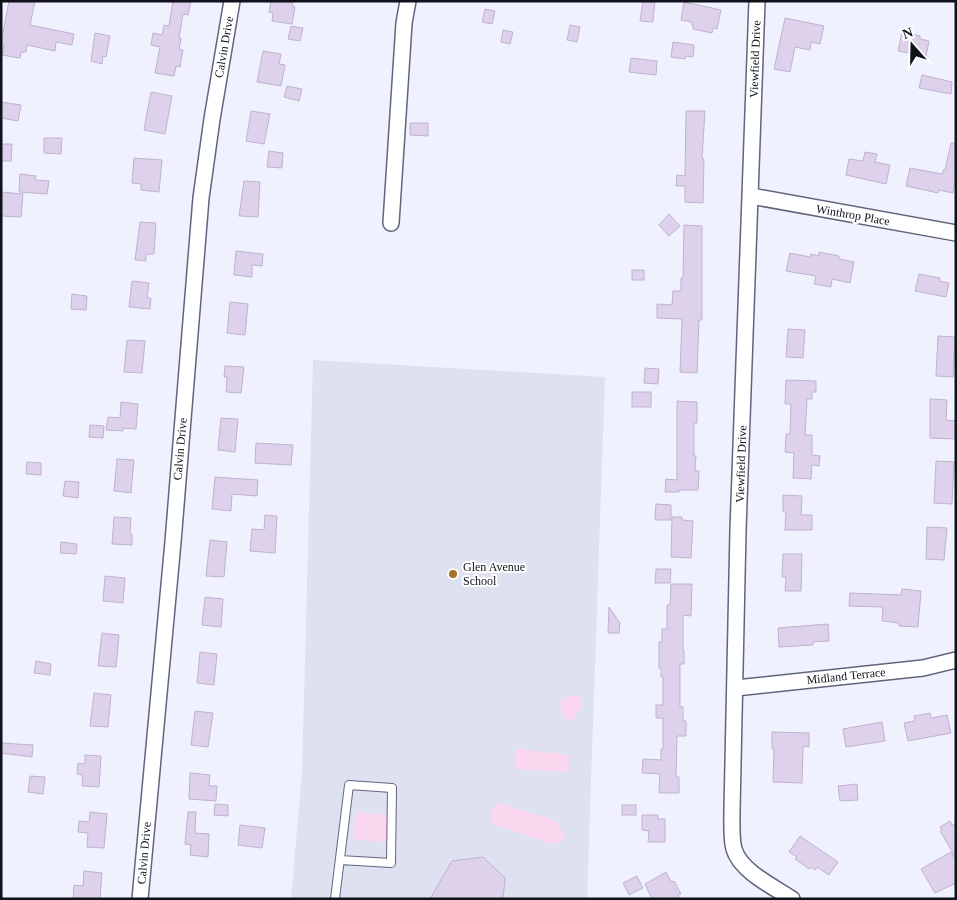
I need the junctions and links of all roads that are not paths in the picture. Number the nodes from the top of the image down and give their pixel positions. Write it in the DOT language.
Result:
graph roads {
  1 [pos="232,1"];
  2 [pos="408,1"];
  3 [pos="757,1"];
  4 [pos="751,196"];
  5 [pos="391,223"];
  6 [pos="956,233"];
  7 [pos="956,660"];
  8 [pos="736,688"];
  9 [pos="340,860"];
  10 [pos="140,899"];
  11 [pos="335,899"];
  12 [pos="792,899"];
  1 -- 10 [label="street, Calvin Drive"];
  2 -- 5 [label="street"];
  3 -- 4 [label="street, Viewfield Drive"];
  4 -- 6 [label="street, Winthrop Place"];
  4 -- 8 [label="street, Viewfield Drive"];
  7 -- 8 [label="street, Midland Terrace"];
  8 -- 12 [label="street, Viewfield Drive"];
  9 -- 9 [label="lane"];
  9 -- 11 [label="lane"];
}
